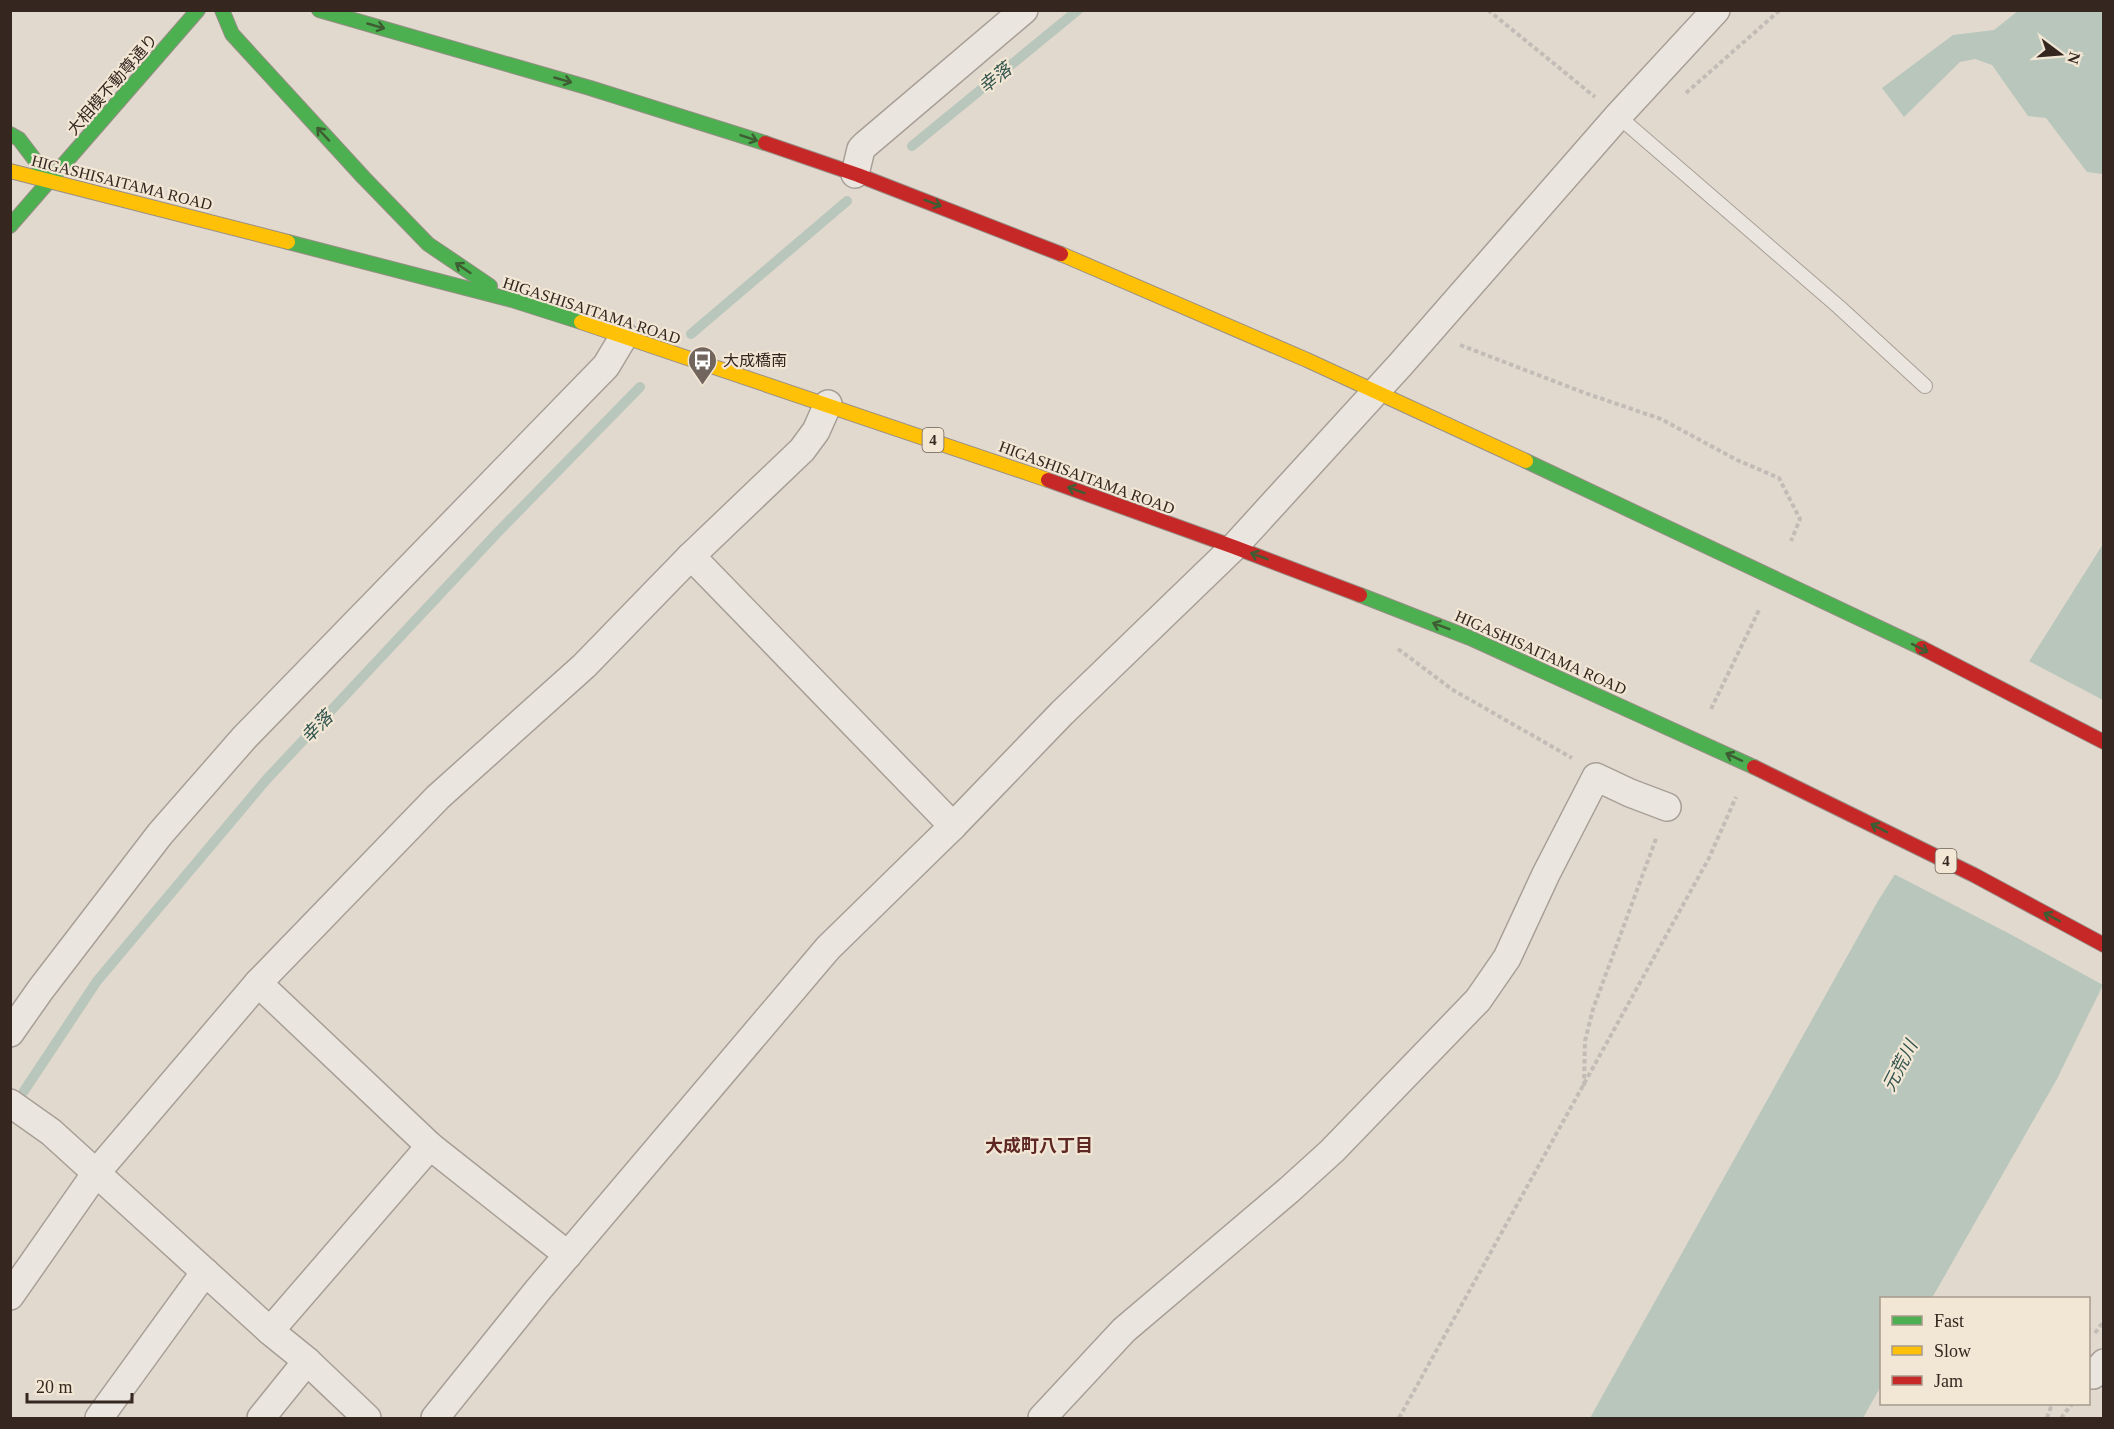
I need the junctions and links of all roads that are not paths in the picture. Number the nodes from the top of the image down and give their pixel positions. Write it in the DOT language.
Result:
graph roads {
  1 [pos="198,10"];
  2 [pos="222,10"];
  3 [pos="319,10"];
  4 [pos="1024,10"];
  5 [pos="1716,10"];
  6 [pos="1618,116"];
  7 [pos="10,134"];
  8 [pos="10,171"];
  9 [pos="855,174"];
  10 [pos="50,180"];
  11 [pos="10,226"];
  12 [pos="512,300"];
  13 [pos="624,336"];
  14 [pos="1925,386"];
  15 [pos="1376,391"];
  16 [pos="828,404"];
  17 [pos="1234,547"];
  18 [pos="691,556"];
  19 [pos="2103,742"];
  20 [pos="1667,807"];
  21 [pos="953,826"];
  22 [pos="2103,945"];
  23 [pos="258,983"];
  24 [pos="10,1033"];
  25 [pos="10,1103"];
  26 [pos="430,1146"];
  27 [pos="96,1173"];
  28 [pos="568,1255"];
  29 [pos="205,1272"];
  30 [pos="10,1296"];
  31 [pos="270,1331"];
  32 [pos="307,1361"];
  33 [pos="99,1419"];
  34 [pos="261,1419"];
  35 [pos="367,1419"];
  36 [pos="435,1419"];
  37 [pos="1042,1419"];
  1 -- 10 [label="main road, 大相模不動尊通り"];
  12 -- 2 [label="main road, one-way"];
  3 -- 9 [label="main road, one-way"];
  4 -- 9 [label="street"];
  5 -- 6 [label="street"];
  6 -- 14 [label="lane"];
  6 -- 15 [label="street"];
  7 -- 10 [label="main road"];
  8 -- 10 [label="main road, HIGASHISAITAMA ROAD / 4"];
  9 -- 15 [label="main road, one-way"];
  10 -- 11 [label="main road, 大相模不動尊通り"];
  10 -- 12 [label="main road, HIGASHISAITAMA ROAD / 4"];
  12 -- 13 [label="main road, HIGASHISAITAMA ROAD / 4"];
  13 -- 16 [label="main road, HIGASHISAITAMA ROAD / 4"];
  13 -- 24 [label="street"];
  15 -- 17 [label="street"];
  15 -- 19 [label="main road, one-way"];
  17 -- 16 [label="main road, HIGASHISAITAMA ROAD / 4, one-way"];
  16 -- 18 [label="street"];
  17 -- 21 [label="street"];
  22 -- 17 [label="main road, HIGASHISAITAMA ROAD / 4, one-way"];
  18 -- 21 [label="street"];
  18 -- 23 [label="street"];
  20 -- 37 [label="street"];
  21 -- 28 [label="street"];
  23 -- 26 [label="street"];
  23 -- 27 [label="street"];
  25 -- 27 [label="street"];
  26 -- 28 [label="street"];
  26 -- 31 [label="street"];
  27 -- 29 [label="street"];
  27 -- 30 [label="street"];
  28 -- 36 [label="street"];
  29 -- 31 [label="street"];
  29 -- 33 [label="street"];
  31 -- 32 [label="street"];
  32 -- 34 [label="street"];
  32 -- 35 [label="street"];
}
